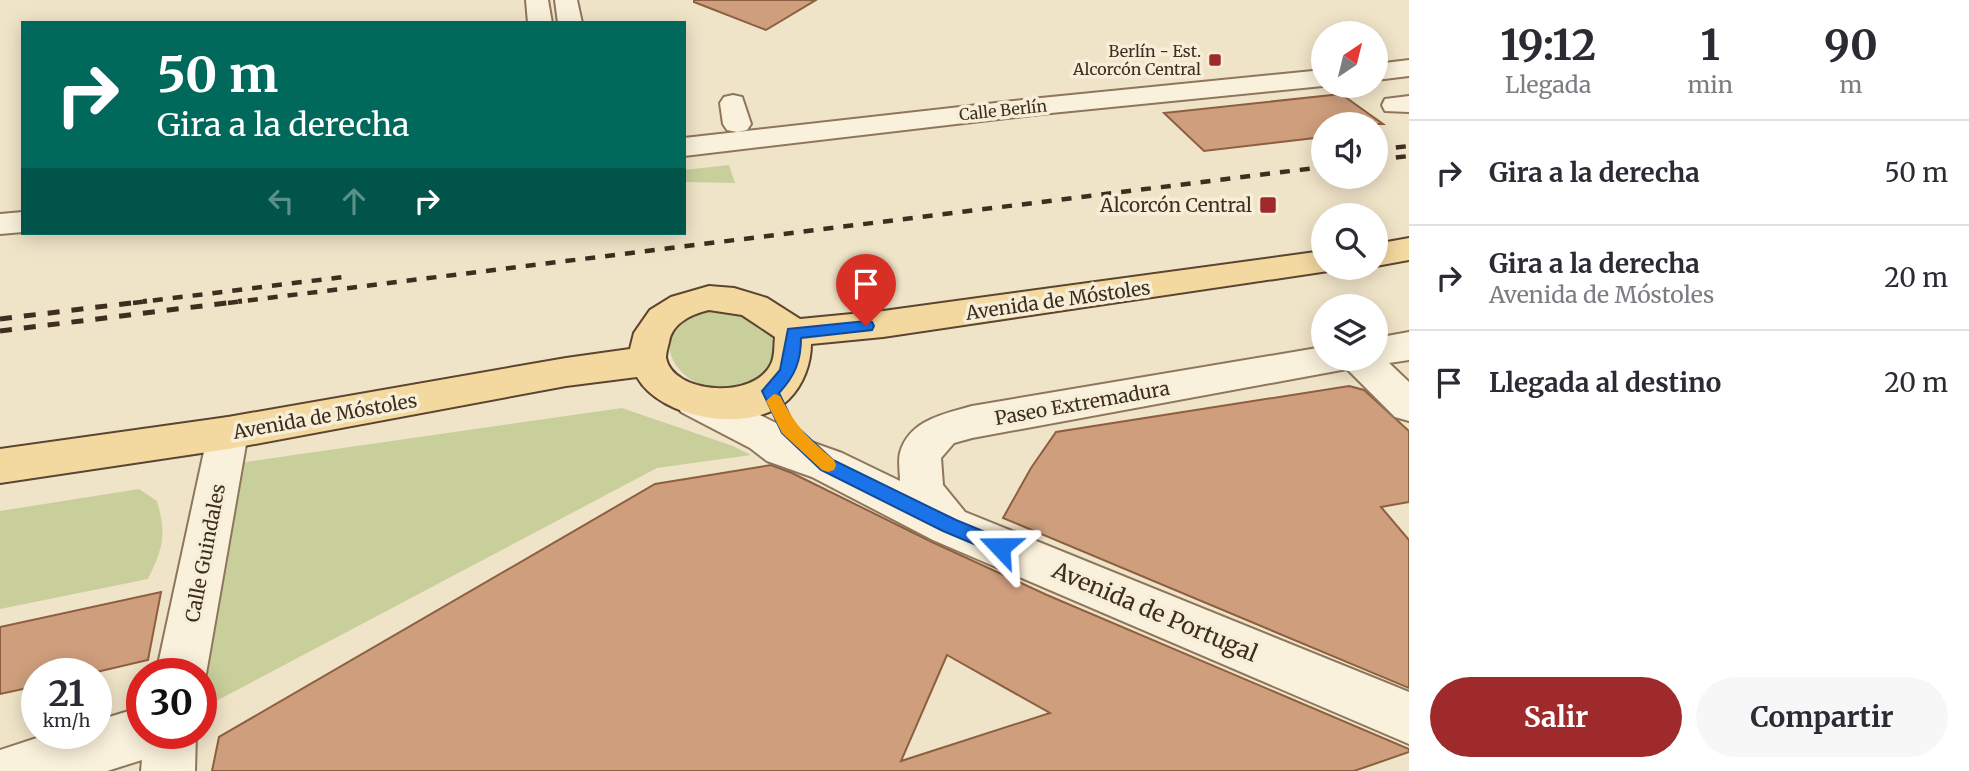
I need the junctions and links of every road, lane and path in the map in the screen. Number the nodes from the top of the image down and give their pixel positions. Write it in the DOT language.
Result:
graph roads {
  1 [pos="537,0"];
  2 [pos="566,0"];
  3 [pos="540,21"];
  4 [pos="570,21"];
  5 [pos="1409,53"];
  6 [pos="1388,55"];
  7 [pos="1311,63"];
  8 [pos="1409,68"];
  9 [pos="1388,71"];
  10 [pos="1311,79"];
  11 [pos="686,129"];
  12 [pos="686,148"];
  13 [pos="21,198"];
  14 [pos="0,201"];
  15 [pos="21,222"];
  16 [pos="0,224"];
  17 [pos="1409,250"];
  18 [pos="1388,253"];
  19 [pos="1311,264"];
  20 [pos="793,333"];
  21 [pos="1409,346"];
  22 [pos="1388,350"];
  23 [pos="649,361"];
  24 [pos="1311,363"];
  25 [pos="1373,371"];
  26 [pos="770,391"];
  27 [pos="695,401"];
  28 [pos="1409,406"];
  29 [pos="228,433"];
  30 [pos="827,465"];
  31 [pos="0,466"];
  32 [pos="949,526"];
  33 [pos="184,658"];
  34 [pos="1409,718"];
  35 [pos="126,739"];
  36 [pos="169,749"];
  37 [pos="16,771"];
  38 [pos="168,771"];
  1 -- 3 [label="street"];
  2 -- 4 [label="street"];
  5 -- 6 [label="street"];
  7 -- 11 [label="street, Calle Berlín"];
  8 -- 9 [label="street"];
  10 -- 12 [label="street, Calle Berlín"];
  13 -- 14 [label="street"];
  15 -- 16 [label="street"];
  17 -- 18 [label="main road"];
  19 -- 20 [label="main road, Avenida de Móstoles"];
  20 -- 23 [label="main road"];
  20 -- 26 [label="main road"];
  21 -- 22 [label="street"];
  23 -- 27 [label="main road"];
  23 -- 29 [label="main road, Avenida de Móstoles"];
  24 -- 32 [label="street, Paseo Extremadura"];
  25 -- 28 [label="street"];
  26 -- 27 [label="main road"];
  26 -- 30 [label="street, Avenida de Portugal"];
  27 -- 30 [label="street, Avenida de Portugal"];
  29 -- 31 [label="main road, Avenida de Móstoles"];
  29 -- 33 [label="street, Calle Guindales"];
  30 -- 32 [label="street, Avenida de Portugal"];
  32 -- 34 [label="street, Avenida de Portugal"];
  35 -- 37 [label="street"];
  36 -- 38 [label="street"];
}
